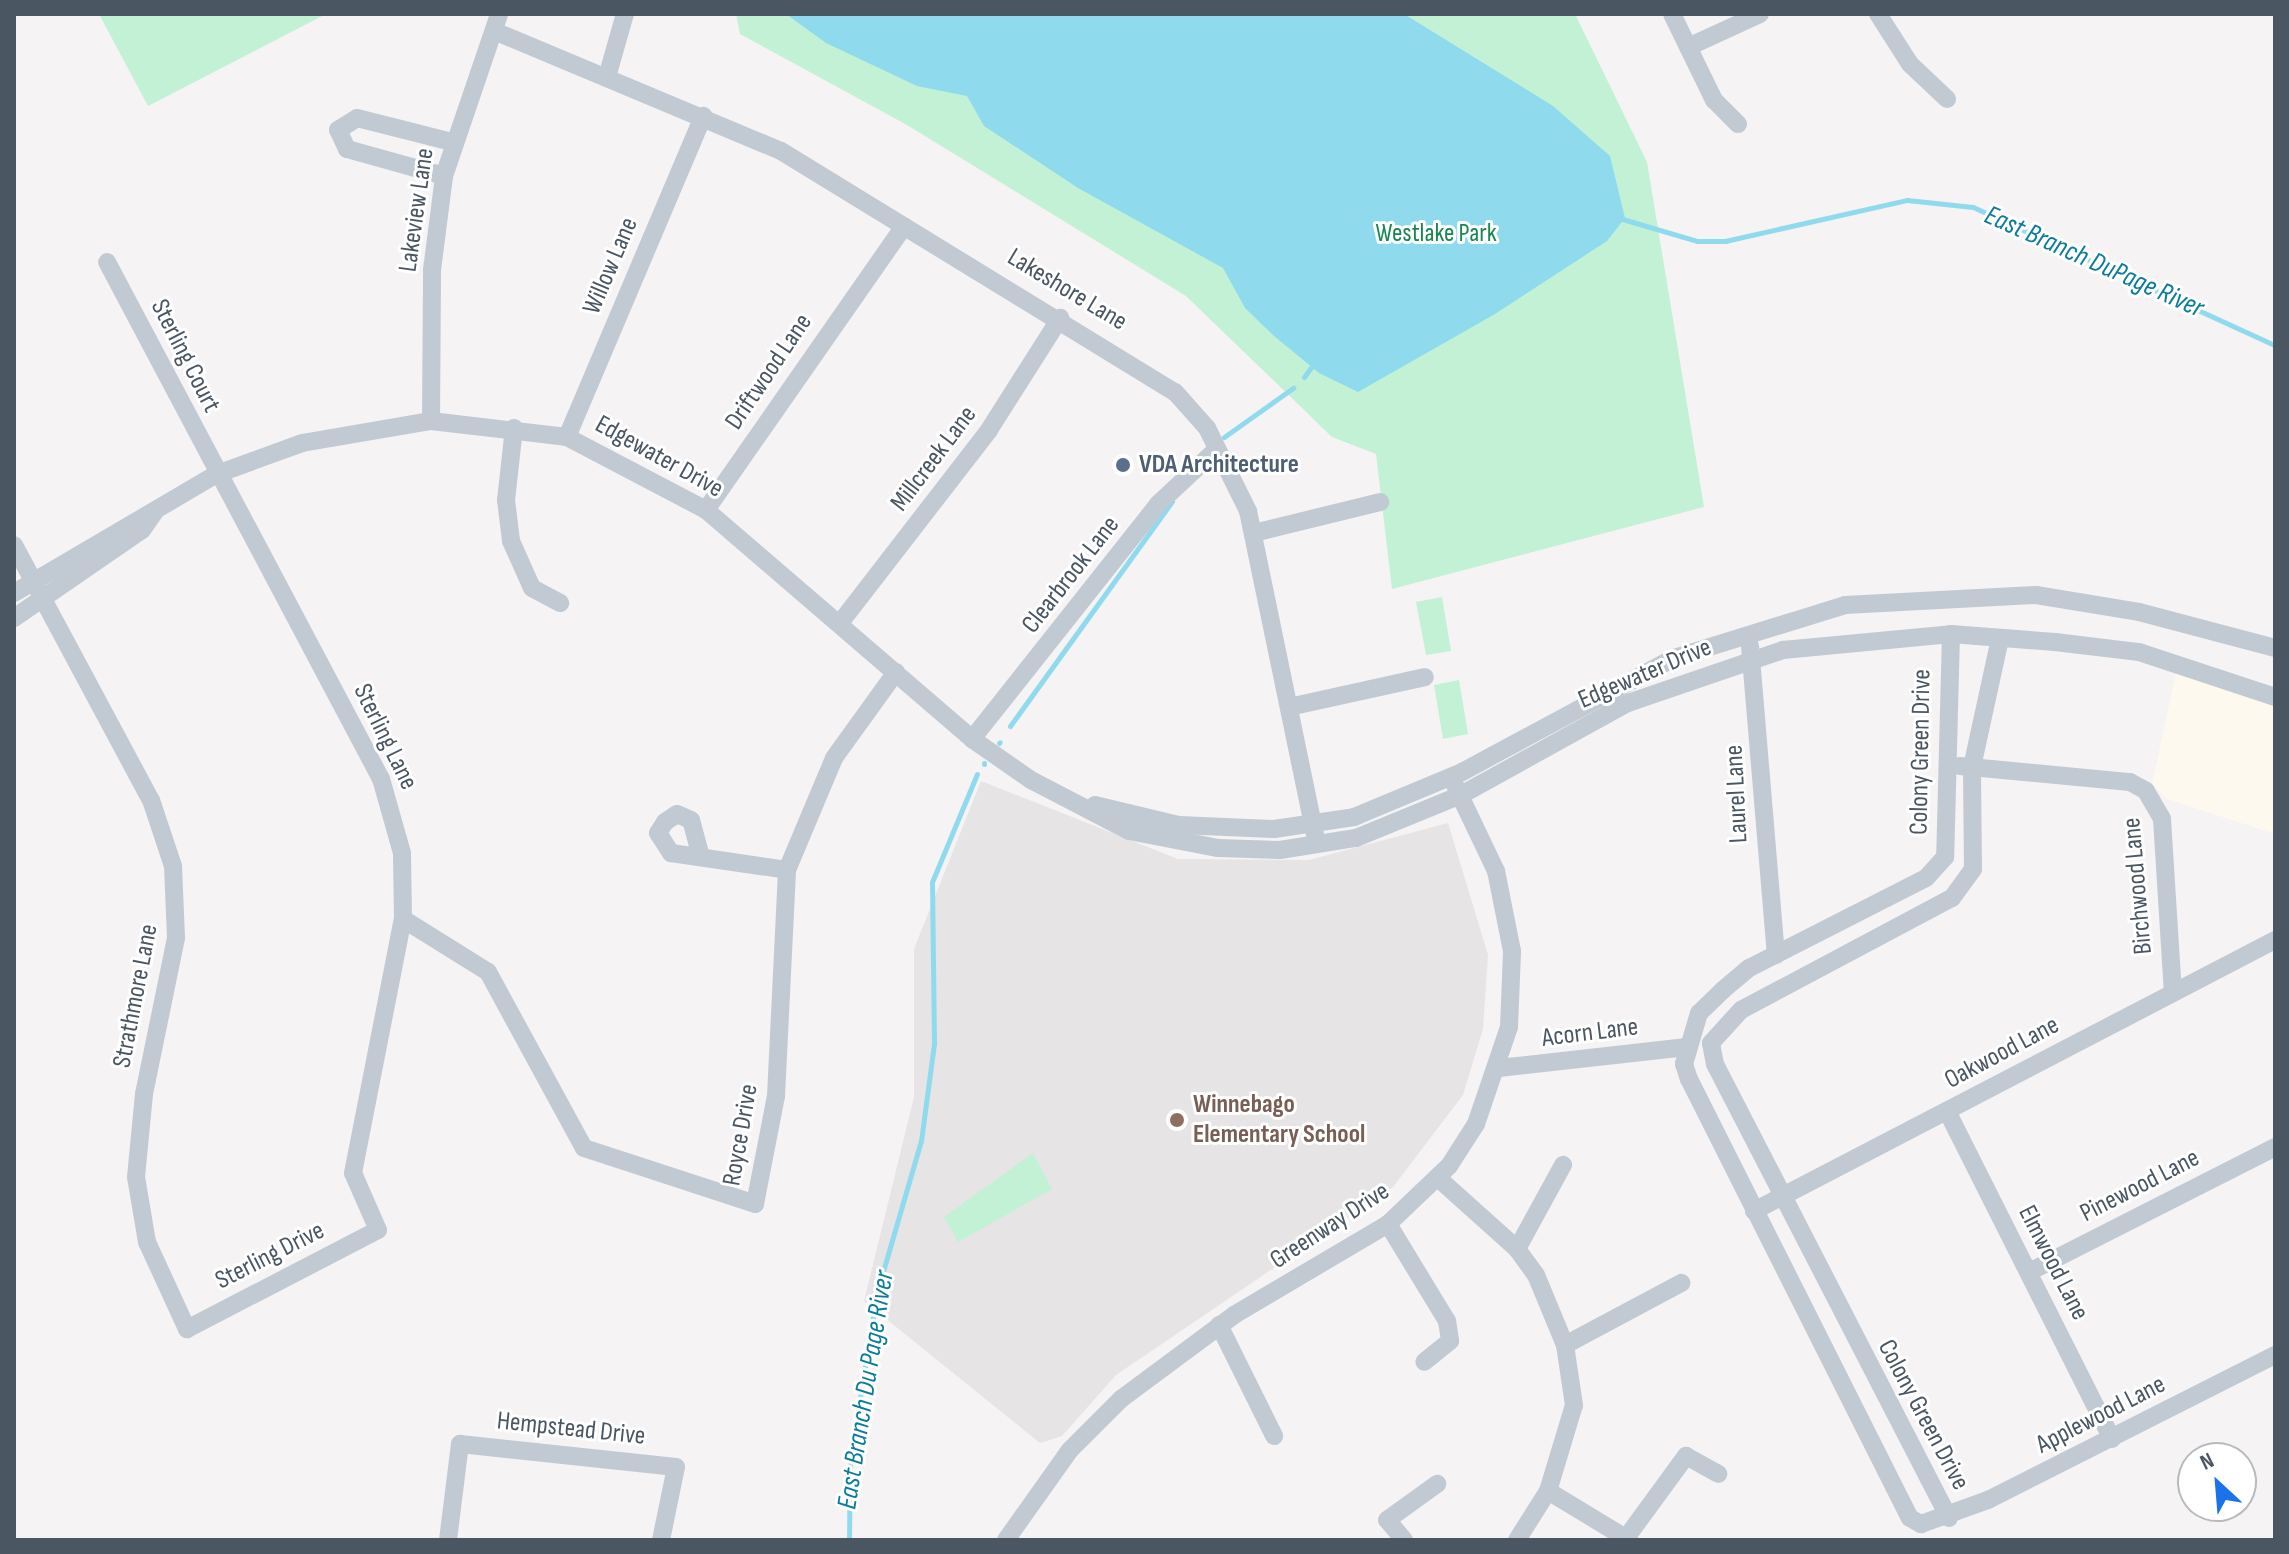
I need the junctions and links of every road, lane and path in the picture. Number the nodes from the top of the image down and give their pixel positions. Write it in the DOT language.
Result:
graph roads {
  1 [pos="625,14"];
  2 [pos="1672,14"];
  3 [pos="1760,14"];
  4 [pos="1878,14"];
  5 [pos="497,23"];
  6 [pos="1688,47"];
  7 [pos="607,77"];
  8 [pos="1947,99"];
  9 [pos="703,116"];
  10 [pos="1738,124"];
  11 [pos="452,142"];
  12 [pos="444,176"];
  13 [pos="904,226"];
  14 [pos="107,262"];
  15 [pos="1060,318"];
  16 [pos="431,421"];
  17 [pos="514,428"];
  18 [pos="567,437"];
  19 [pos="1216,450"];
  20 [pos="217,474"];
  21 [pos="1380,502"];
  22 [pos="706,510"];
  23 [pos="154,513"];
  24 [pos="1254,533"];
  25 [pos="14,545"];
  26 [pos="33,580"];
  27 [pos="14,593"];
  28 [pos="43,598"];
  29 [pos="560,603"];
  30 [pos="14,618"];
  31 [pos="840,623"];
  32 [pos="1748,631"];
  33 [pos="1951,634"];
  34 [pos="2000,639"];
  35 [pos="2275,648"];
  36 [pos="1752,658"];
  37 [pos="896,672"];
  38 [pos="1425,677"];
  39 [pos="2275,697"];
  40 [pos="1289,707"];
  41 [pos="972,739"];
  42 [pos="1945,766"];
  43 [pos="1972,767"];
  44 [pos="1451,777"];
  45 [pos="1461,795"];
  46 [pos="1061,796"];
  47 [pos="1313,824"];
  48 [pos="1318,844"];
  49 [pos="701,857"];
  50 [pos="787,870"];
  51 [pos="403,919"];
  52 [pos="2275,940"];
  53 [pos="1776,955"];
  54 [pos="2173,992"];
  55 [pos="1687,1047"];
  56 [pos="1499,1068"];
  57 [pos="1947,1111"];
  58 [pos="2275,1147"];
  59 [pos="1563,1165"];
  60 [pos="1438,1178"];
  61 [pos="1782,1197"];
  62 [pos="1754,1211"];
  63 [pos="1388,1224"];
  64 [pos="378,1230"];
  65 [pos="1517,1249"];
  66 [pos="2029,1272"];
  67 [pos="1681,1283"];
  68 [pos="1219,1325"];
  69 [pos="187,1329"];
  70 [pos="1565,1345"];
  71 [pos="2275,1355"];
  72 [pos="1424,1362"];
  73 [pos="1274,1436"];
  74 [pos="2112,1439"];
  75 [pos="1718,1474"];
  76 [pos="1437,1484"];
  77 [pos="1548,1491"];
  78 [pos="1949,1518"];
  79 [pos="1628,1539"];
  80 [pos="448,1540"];
  81 [pos="661,1540"];
  82 [pos="1006,1540"];
  83 [pos="1404,1540"];
  84 [pos="1517,1540"];
  1 -- 7 [label="street"];
  2 -- 6 [label="street"];
  3 -- 6 [label="street"];
  4 -- 8 [label="street"];
  5 -- 7 [label="street, Lakeshore Lane"];
  5 -- 11 [label="street, Lakeview Lane"];
  6 -- 10 [label="street"];
  7 -- 9 [label="street, Lakeshore Lane"];
  9 -- 13 [label="street, Lakeshore Lane"];
  9 -- 18 [label="street, Willow Lane"];
  11 -- 12 [label="street, Lakeview Lane"];
  11 -- 12 [label="street"];
  12 -- 16 [label="street, Lakeview Lane"];
  13 -- 15 [label="street, Lakeshore Lane"];
  13 -- 22 [label="street, Driftwood Lane"];
  14 -- 20 [label="street, Sterling Court"];
  15 -- 19 [label="street, Lakeshore Lane"];
  15 -- 31 [label="street, Millcreek Lane"];
  16 -- 17 [label="street, Edgewater Drive"];
  16 -- 20 [label="street, Edgewater Drive"];
  17 -- 18 [label="street, Edgewater Drive"];
  17 -- 29 [label="street"];
  18 -- 22 [label="street, Edgewater Drive"];
  19 -- 24 [label="street, Lakeshore Lane"];
  19 -- 41 [label="street, Clearbrook Lane"];
  20 -- 23 [label="street, Edgewater Drive"];
  20 -- 51 [label="street, Sterling Lane"];
  21 -- 24 [label="street"];
  22 -- 31 [label="street, Edgewater Drive"];
  23 -- 26 [label="street, Edgewater Drive"];
  23 -- 28 [label="street, Edgewater Drive"];
  24 -- 40 [label="street, Lakeshore Lane"];
  25 -- 26 [label="street, Strathmore Lane"];
  26 -- 27 [label="street, Edgewater Drive"];
  26 -- 28 [label="street, Strathmore Lane"];
  28 -- 30 [label="street, Edgewater Drive"];
  28 -- 69 [label="street, Strathmore Lane"];
  31 -- 37 [label="street, Edgewater Drive"];
  32 -- 35 [label="street, Edgewater Drive"];
  32 -- 36 [label="street, Laurel Lane"];
  32 -- 44 [label="street, Edgewater Drive"];
  33 -- 34 [label="street, Edgewater Drive"];
  33 -- 36 [label="street, Edgewater Drive"];
  33 -- 42 [label="street, Colony Green Drive"];
  34 -- 39 [label="street, Edgewater Drive"];
  34 -- 43 [label="street, Colony Green Drive"];
  36 -- 45 [label="street, Edgewater Drive"];
  36 -- 53 [label="street, Laurel Lane"];
  37 -- 41 [label="street, Edgewater Drive"];
  37 -- 50 [label="street, Royce Drive"];
  38 -- 40 [label="street"];
  40 -- 47 [label="street, Lakeshore Lane"];
  41 -- 46 [label="street, Edgewater Drive"];
  42 -- 43 [label="street, Birchwood Lane"];
  42 -- 53 [label="street, Colony Green Drive"];
  43 -- 54 [label="street, Birchwood Lane"];
  43 -- 61 [label="street, Colony Green Drive"];
  44 -- 45 [label="street, Greenway Drive"];
  44 -- 47 [label="street, Edgewater Drive"];
  45 -- 48 [label="street, Edgewater Drive"];
  45 -- 56 [label="street, Greenway Drive"];
  46 -- 47 [label="street, Edgewater Drive"];
  46 -- 48 [label="street, Edgewater Drive"];
  47 -- 48 [label="street, Lakeshore Lane"];
  49 -- 50 [label="street"];
  50 -- 51 [label="street, Royce Drive"];
  51 -- 64 [label="street, Sterling Lane"];
  52 -- 54 [label="street, Oakwood Lane"];
  53 -- 55 [label="street, Colony Green Drive"];
  54 -- 57 [label="street, Oakwood Lane"];
  55 -- 56 [label="street, Acorn Lane"];
  55 -- 62 [label="street, Colony Green Drive"];
  56 -- 60 [label="street, Greenway Drive"];
  57 -- 61 [label="street, Oakwood Lane"];
  57 -- 66 [label="street, Elmwood Lane"];
  58 -- 66 [label="street, Pinewood Lane"];
  59 -- 65 [label="street"];
  60 -- 63 [label="street, Greenway Drive"];
  60 -- 65 [label="street"];
  61 -- 62 [label="street, Oakwood Lane"];
  61 -- 78 [label="street, Colony Green Drive"];
  62 -- 78 [label="street, Colony Green Drive"];
  63 -- 68 [label="street, Greenway Drive"];
  63 -- 72 [label="street"];
  64 -- 69 [label="street, Sterling Drive"];
  65 -- 70 [label="street"];
  66 -- 74 [label="street, Elmwood Lane"];
  67 -- 70 [label="street"];
  68 -- 73 [label="street"];
  68 -- 82 [label="street, Greenway Drive"];
  70 -- 77 [label="street"];
  71 -- 74 [label="street, Applewood Lane"];
  74 -- 78 [label="street, Applewood Lane"];
  75 -- 79 [label="street"];
  76 -- 83 [label="street"];
  77 -- 79 [label="street"];
  77 -- 84 [label="street"];
  80 -- 81 [label="street, Hempstead Drive"];
}
